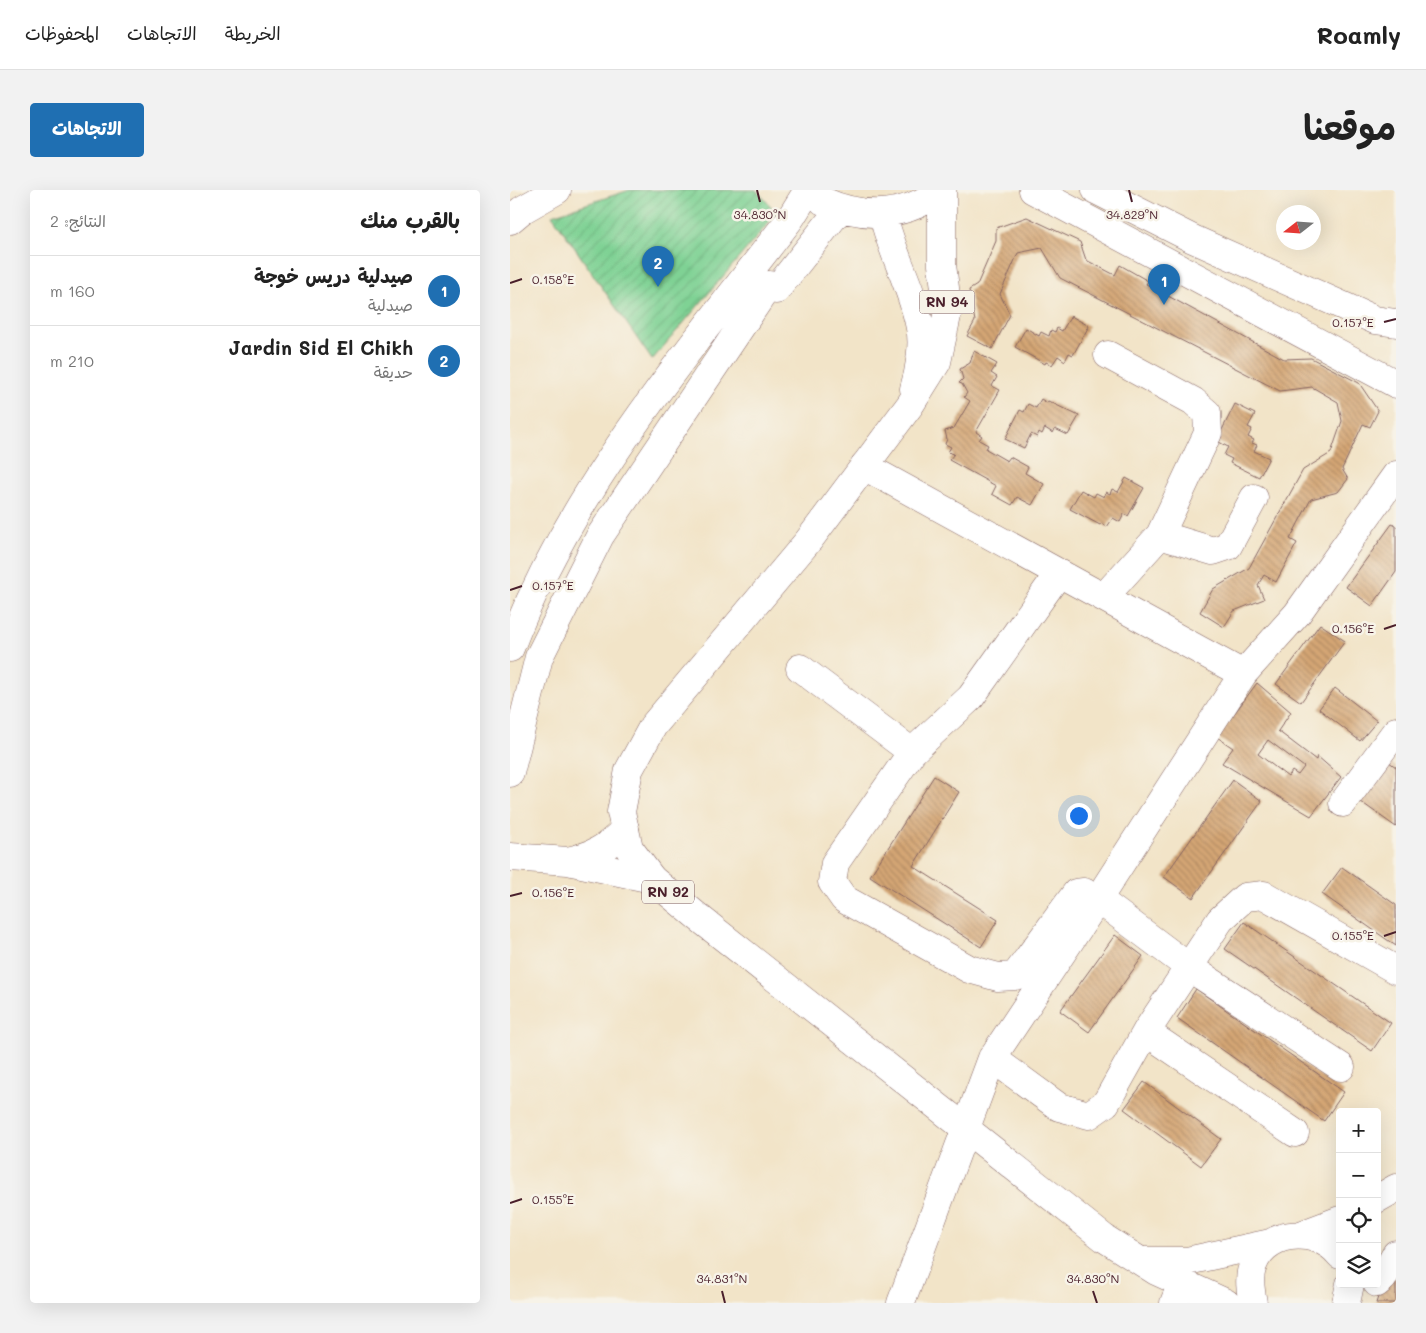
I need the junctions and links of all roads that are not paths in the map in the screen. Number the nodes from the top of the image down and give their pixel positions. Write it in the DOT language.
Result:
graph roads {
  1 [pos="557,190"];
  2 [pos="808,190"];
  3 [pos="942,190"];
  4 [pos="1033,190"];
  5 [pos="1096,190"];
  6 [pos="840,209"];
  7 [pos="883,215"];
  8 [pos="510,220"];
  9 [pos="1396,323"];
  10 [pos="1108,355"];
  11 [pos="1394,385"];
  12 [pos="910,405"];
  13 [pos="864,466"];
  14 [pos="1396,475"];
  15 [pos="1254,498"];
  16 [pos="1160,535"];
  17 [pos="1059,573"];
  18 [pos="1104,597"];
  19 [pos="510,648"];
  20 [pos="800,668"];
  21 [pos="1243,674"];
  22 [pos="1396,731"];
  23 [pos="912,752"];
  24 [pos="510,773"];
  25 [pos="1343,803"];
  26 [pos="625,829"];
  27 [pos="510,857"];
  28 [pos="568,861"];
  29 [pos="652,879"];
  30 [pos="1098,899"];
  31 [pos="1190,968"];
  32 [pos="1396,970"];
  33 [pos="1146,1032"];
  34 [pos="992,1058"];
  35 [pos="1341,1068"];
  36 [pos="966,1129"];
  37 [pos="1295,1133"];
  38 [pos="1396,1188"];
  39 [pos="1379,1198"];
  40 [pos="1336,1222"];
  41 [pos="1303,1234"];
  42 [pos="1271,1243"];
  43 [pos="1336,1250"];
  44 [pos="1396,1254"];
  45 [pos="1141,1261"];
  46 [pos="1381,1279"];
  47 [pos="1349,1288"];
  48 [pos="1372,1288"];
  49 [pos="1178,1293"];
  50 [pos="901,1303"];
  51 [pos="1226,1303"];
  52 [pos="1253,1303"];
  53 [pos="1346,1303"];
  54 [pos="1355,1303"];
  1 -- 8 [label="main road"];
  2 -- 6 [label="main road"];
  2 -- 19 [label="main road"];
  3 -- 7 [label="main road"];
  3 -- 12 [label="main road, RN 94"];
  4 -- 11 [label="main road"];
  5 -- 9 [label="main road"];
  6 -- 7 [label="main road"];
  6 -- 24 [label="main road"];
  7 -- 12 [label="main road, RN 94"];
  10 -- 16 [label="main road"];
  12 -- 13 [label="main road, RN 92"];
  13 -- 17 [label="main road"];
  13 -- 26 [label="main road, RN 92"];
  14 -- 21 [label="main road"];
  15 -- 16 [label="main road"];
  16 -- 18 [label="main road"];
  17 -- 18 [label="main road"];
  17 -- 23 [label="main road"];
  18 -- 21 [label="main road"];
  20 -- 23 [label="main road"];
  21 -- 30 [label="main road"];
  22 -- 25 [label="main road"];
  23 -- 30 [label="main road"];
  26 -- 28 [label="main road"];
  26 -- 29 [label="main road, RN 92"];
  27 -- 28 [label="main road"];
  28 -- 29 [label="main road"];
  29 -- 36 [label="main road, RN 92"];
  30 -- 31 [label="main road"];
  30 -- 34 [label="main road"];
  31 -- 32 [label="main road"];
  31 -- 33 [label="main road"];
  31 -- 35 [label="main road"];
  33 -- 34 [label="main road"];
  33 -- 37 [label="main road"];
  34 -- 36 [label="main road"];
  36 -- 45 [label="main road, RN 92"];
  36 -- 50 [label="main road"];
  38 -- 39 [label="main road"];
  40 -- 41 [label="main road"];
  41 -- 42 [label="main road"];
  41 -- 43 [label="main road"];
  42 -- 45 [label="main road"];
  42 -- 52 [label="main road"];
  44 -- 46 [label="main road"];
  45 -- 49 [label="main road"];
  47 -- 53 [label="main road"];
  48 -- 54 [label="main road"];
  49 -- 51 [label="main road"];
}
